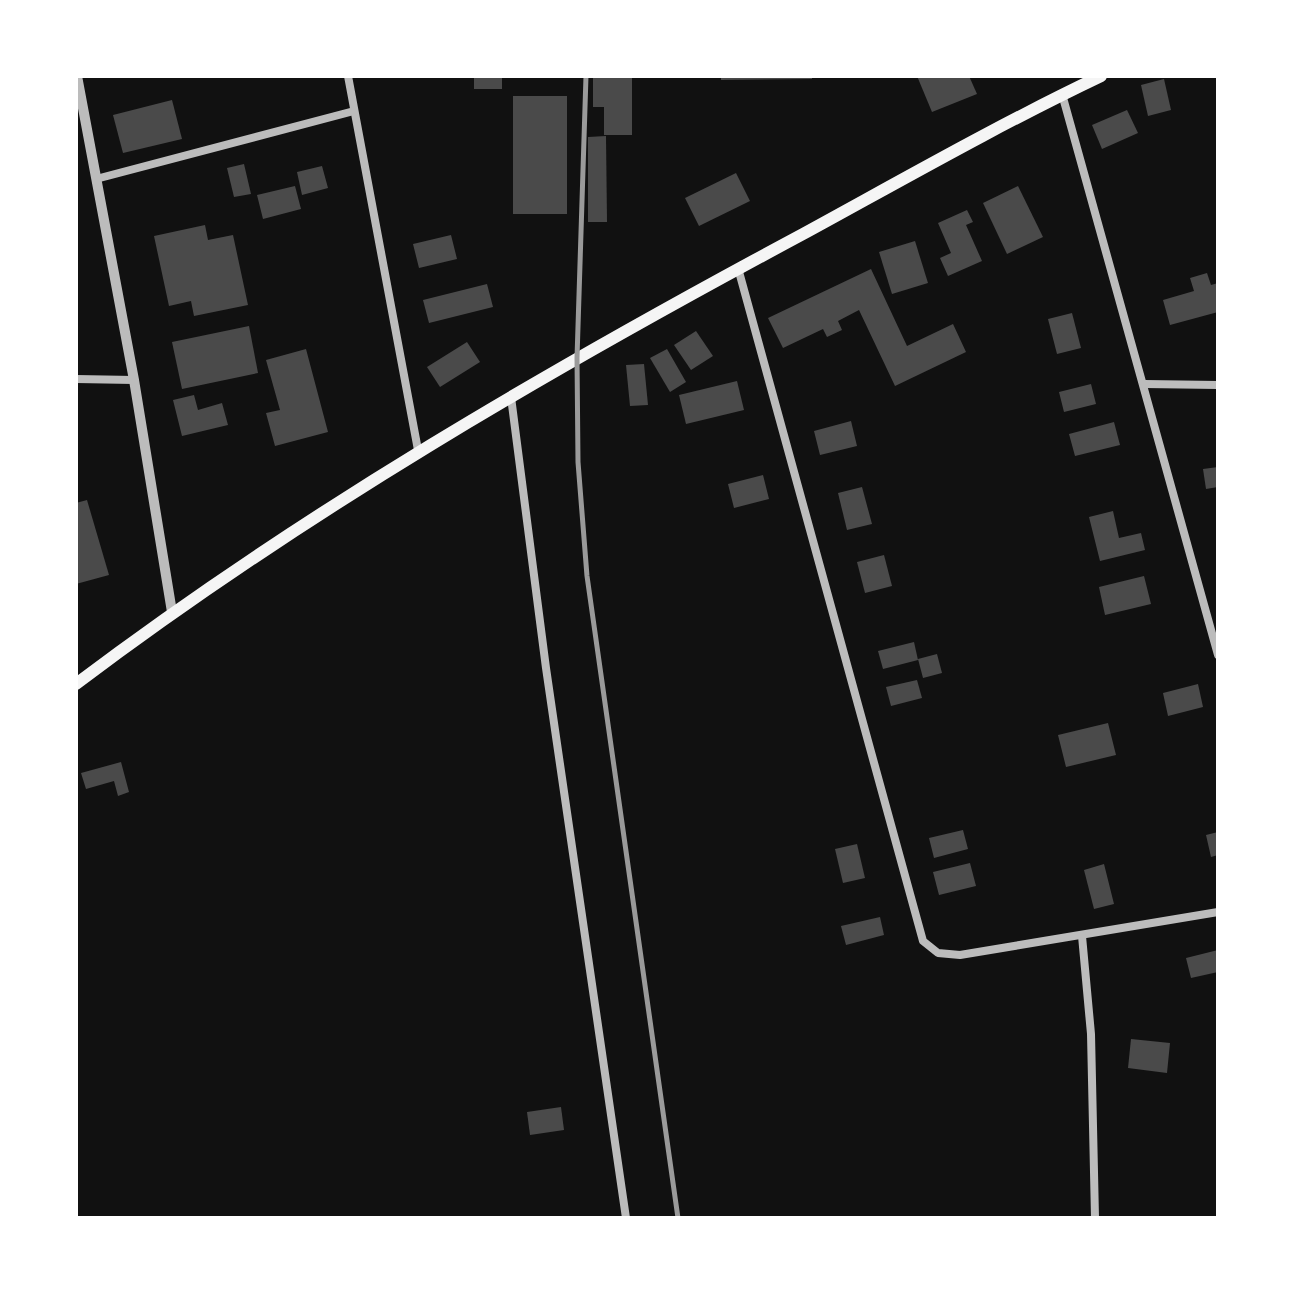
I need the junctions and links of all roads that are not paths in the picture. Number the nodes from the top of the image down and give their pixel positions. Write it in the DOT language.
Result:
graph roads {
  1 [pos="77,76"];
  2 [pos="348,76"];
  3 [pos="1101,76"];
  4 [pos="1062,94"];
  5 [pos="354,111"];
  6 [pos="96,179"];
  7 [pos="738,268"];
  8 [pos="76,379"];
  9 [pos="134,380"];
  10 [pos="1144,384"];
  11 [pos="1218,385"];
  12 [pos="511,397"];
  13 [pos="418,450"];
  14 [pos="172,612"];
  15 [pos="1218,655"];
  16 [pos="76,684"];
  17 [pos="1218,912"];
  18 [pos="1082,936"];
  19 [pos="626,1218"];
  20 [pos="1095,1218"];
  1 -- 6 [label="street"];
  2 -- 5 [label="street"];
  3 -- 4 [label="main road"];
  4 -- 7 [label="main road"];
  4 -- 10 [label="street"];
  5 -- 6 [label="street"];
  5 -- 13 [label="street"];
  6 -- 9 [label="street"];
  7 -- 12 [label="main road"];
  7 -- 18 [label="street"];
  8 -- 9 [label="street"];
  9 -- 14 [label="street"];
  10 -- 11 [label="street"];
  10 -- 15 [label="street"];
  12 -- 13 [label="main road"];
  12 -- 19 [label="street"];
  13 -- 14 [label="main road"];
  14 -- 16 [label="main road"];
  17 -- 18 [label="street"];
  18 -- 20 [label="street"];
}
